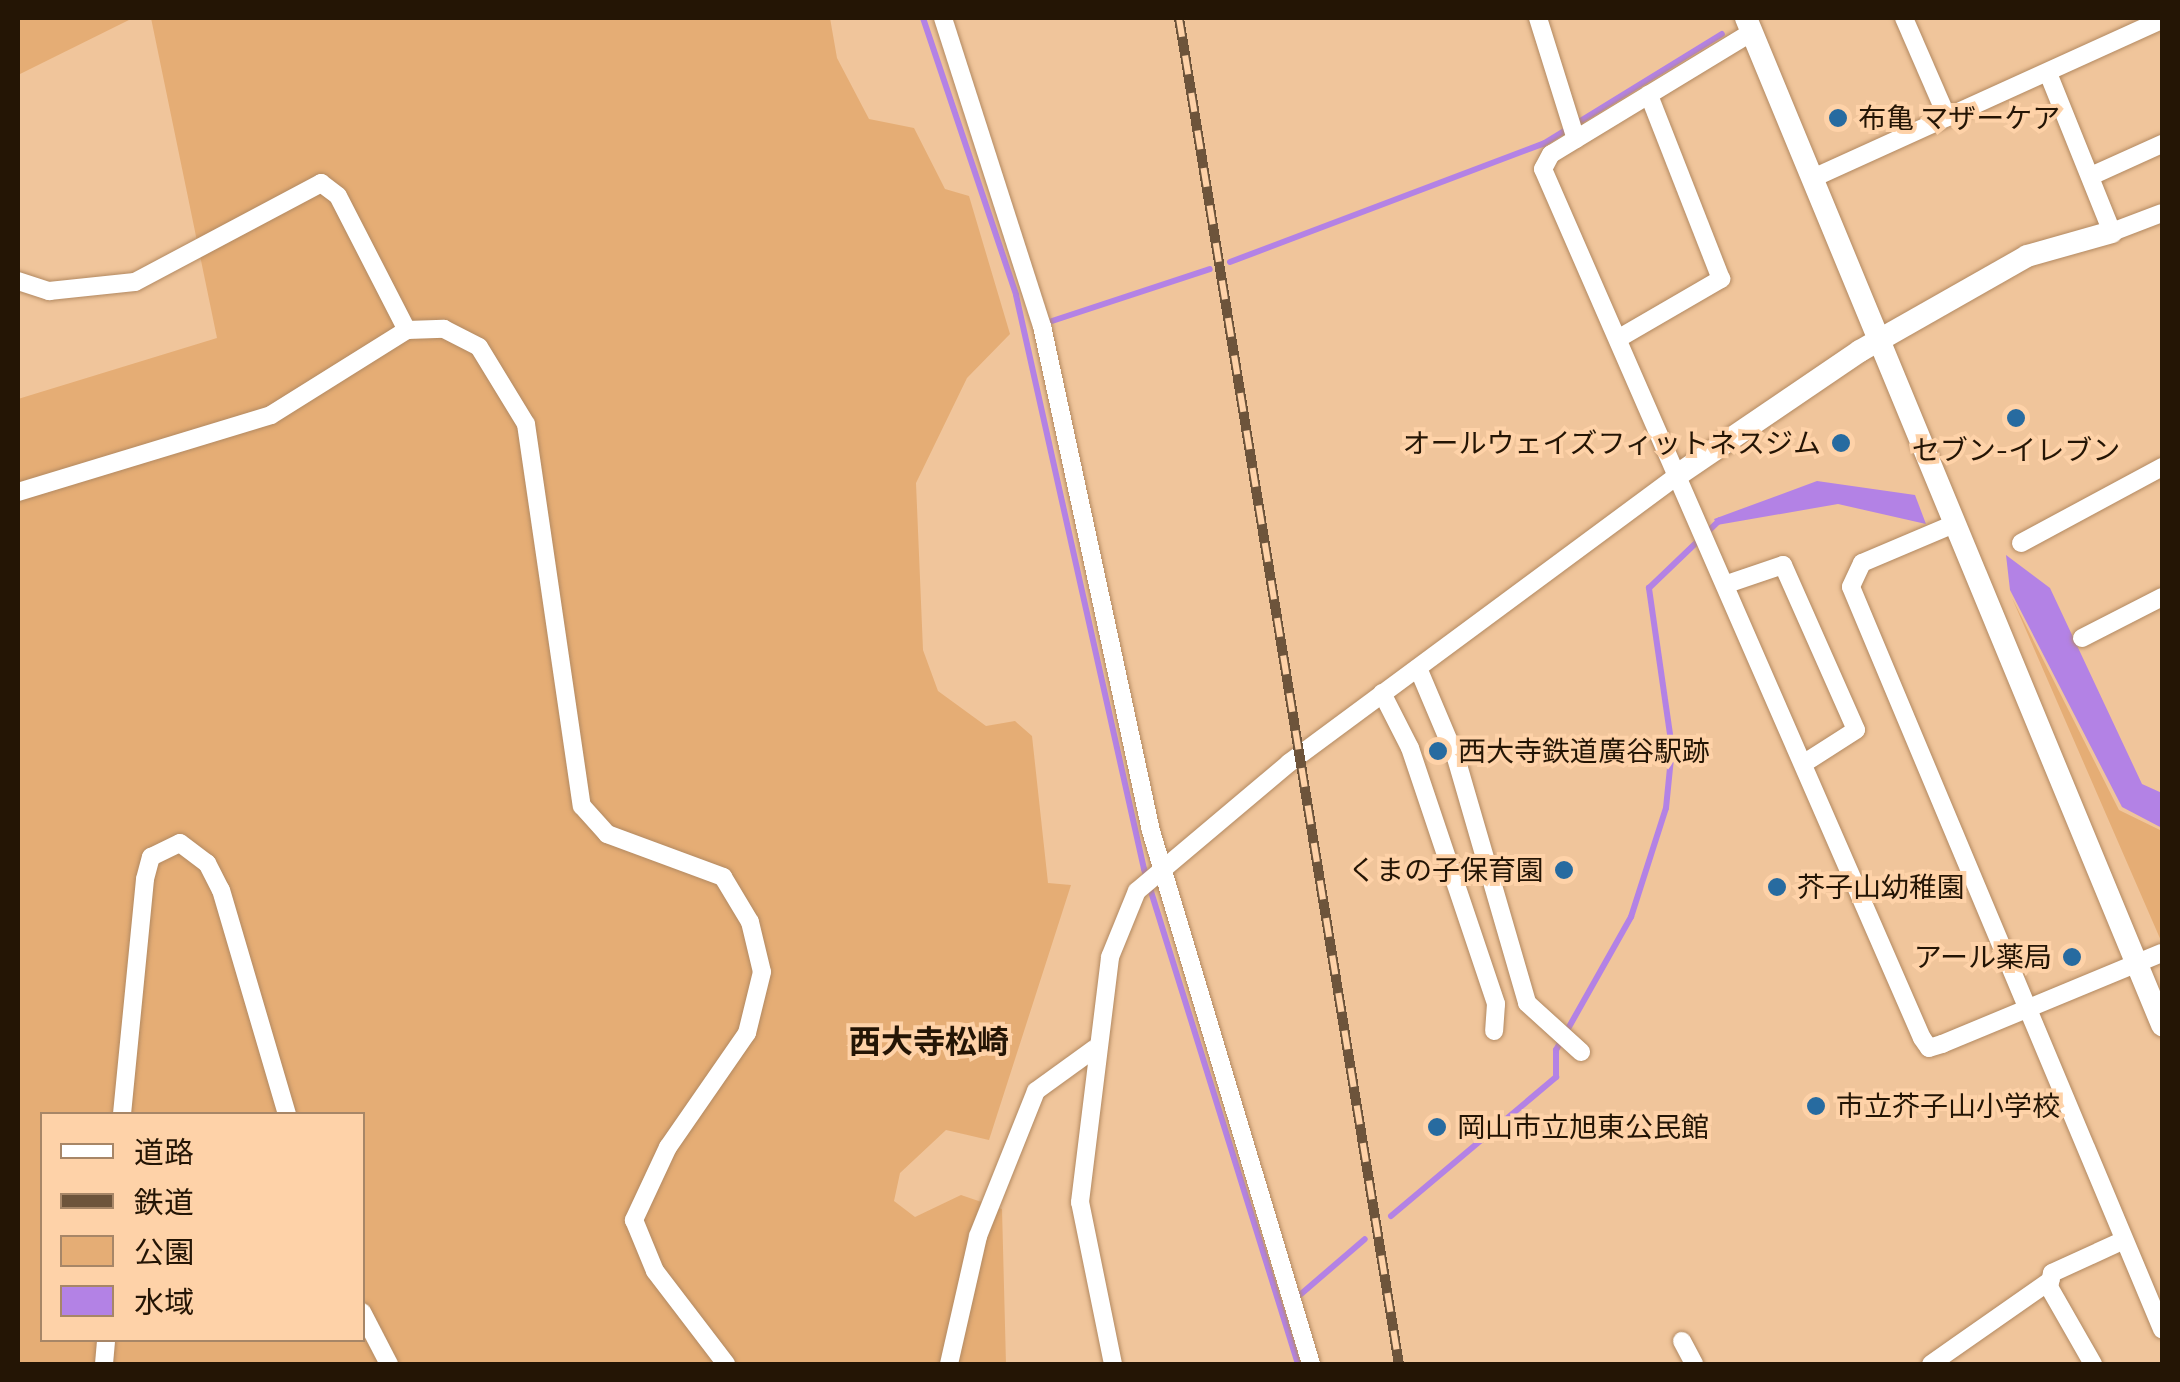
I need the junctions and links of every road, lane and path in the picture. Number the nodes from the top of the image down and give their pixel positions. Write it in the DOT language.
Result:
graph roads {
  1 [pos="943,18"];
  2 [pos="1538,18"];
  3 [pos="1904,18"];
  4 [pos="2162,20"];
  5 [pos="2136,24"];
  6 [pos="1749,25"];
  7 [pos="2048,72"];
  8 [pos="1649,95"];
  9 [pos="1947,117"];
  10 [pos="1572,132"];
  11 [pos="2162,144"];
  12 [pos="2091,176"];
  13 [pos="1814,178"];
  14 [pos="2162,213"];
  15 [pos="2112,232"];
  16 [pos="18,281"];
  17 [pos="407,330"];
  18 [pos="1622,337"];
  19 [pos="1880,341"];
  20 [pos="2162,467"];
  21 [pos="1682,472"];
  22 [pos="18,492"];
  23 [pos="1954,524"];
  24 [pos="2021,543"];
  25 [pos="1730,583"];
  26 [pos="2162,597"];
  27 [pos="2082,638"];
  28 [pos="1418,668"];
  29 [pos="1382,693"];
  30 [pos="1806,762"];
  31 [pos="1154,884"];
  32 [pos="2162,953"];
  33 [pos="2137,964"];
  34 [pos="2030,1008"];
  35 [pos="2162,1025"];
  36 [pos="1494,1032"];
  37 [pos="1568,1044"];
  38 [pos="1094,1049"];
  39 [pos="122,1112"];
  40 [pos="286,1112"];
  41 [pos="2124,1240"];
  42 [pos="2051,1280"];
  43 [pos="365,1318"];
  44 [pos="2162,1330"];
  45 [pos="1682,1341"];
  46 [pos="389,1364"];
  47 [pos="726,1364"];
  48 [pos="949,1364"];
  49 [pos="1113,1364"];
  50 [pos="1312,1364"];
  51 [pos="1694,1364"];
  52 [pos="1931,1364"];
  53 [pos="2093,1364"];
  1 -- 31 [label="street"];
  2 -- 10 [label="street"];
  3 -- 9 [label="street"];
  4 -- 5 [label="street"];
  5 -- 7 [label="street"];
  6 -- 8 [label="street"];
  6 -- 13 [label="street"];
  7 -- 9 [label="street"];
  7 -- 12 [label="street"];
  8 -- 10 [label="street"];
  8 -- 18 [label="street"];
  9 -- 13 [label="street"];
  10 -- 18 [label="street"];
  11 -- 12 [label="street"];
  12 -- 15 [label="street"];
  13 -- 19 [label="street"];
  14 -- 15 [label="street"];
  15 -- 19 [label="street"];
  16 -- 17 [label="street"];
  17 -- 22 [label="street"];
  17 -- 47 [label="street"];
  18 -- 21 [label="street"];
  19 -- 21 [label="street"];
  19 -- 23 [label="street"];
  20 -- 24 [label="street"];
  21 -- 25 [label="street"];
  21 -- 28 [label="street"];
  23 -- 33 [label="street"];
  23 -- 34 [label="street"];
  25 -- 30 [label="street"];
  25 -- 30 [label="street"];
  26 -- 27 [label="street"];
  28 -- 29 [label="street"];
  28 -- 37 [label="street"];
  29 -- 31 [label="street"];
  29 -- 36 [label="street"];
  30 -- 34 [label="street"];
  31 -- 38 [label="street"];
  31 -- 50 [label="street"];
  32 -- 33 [label="street"];
  33 -- 34 [label="street"];
  33 -- 35 [label="street"];
  34 -- 41 [label="street"];
  38 -- 48 [label="street"];
  38 -- 49 [label="street"];
  39 -- 40 [label="street"];
  41 -- 42 [label="street"];
  41 -- 44 [label="street"];
  42 -- 52 [label="street"];
  42 -- 53 [label="street"];
  43 -- 46 [label="street"];
  45 -- 51 [label="street"];
}
